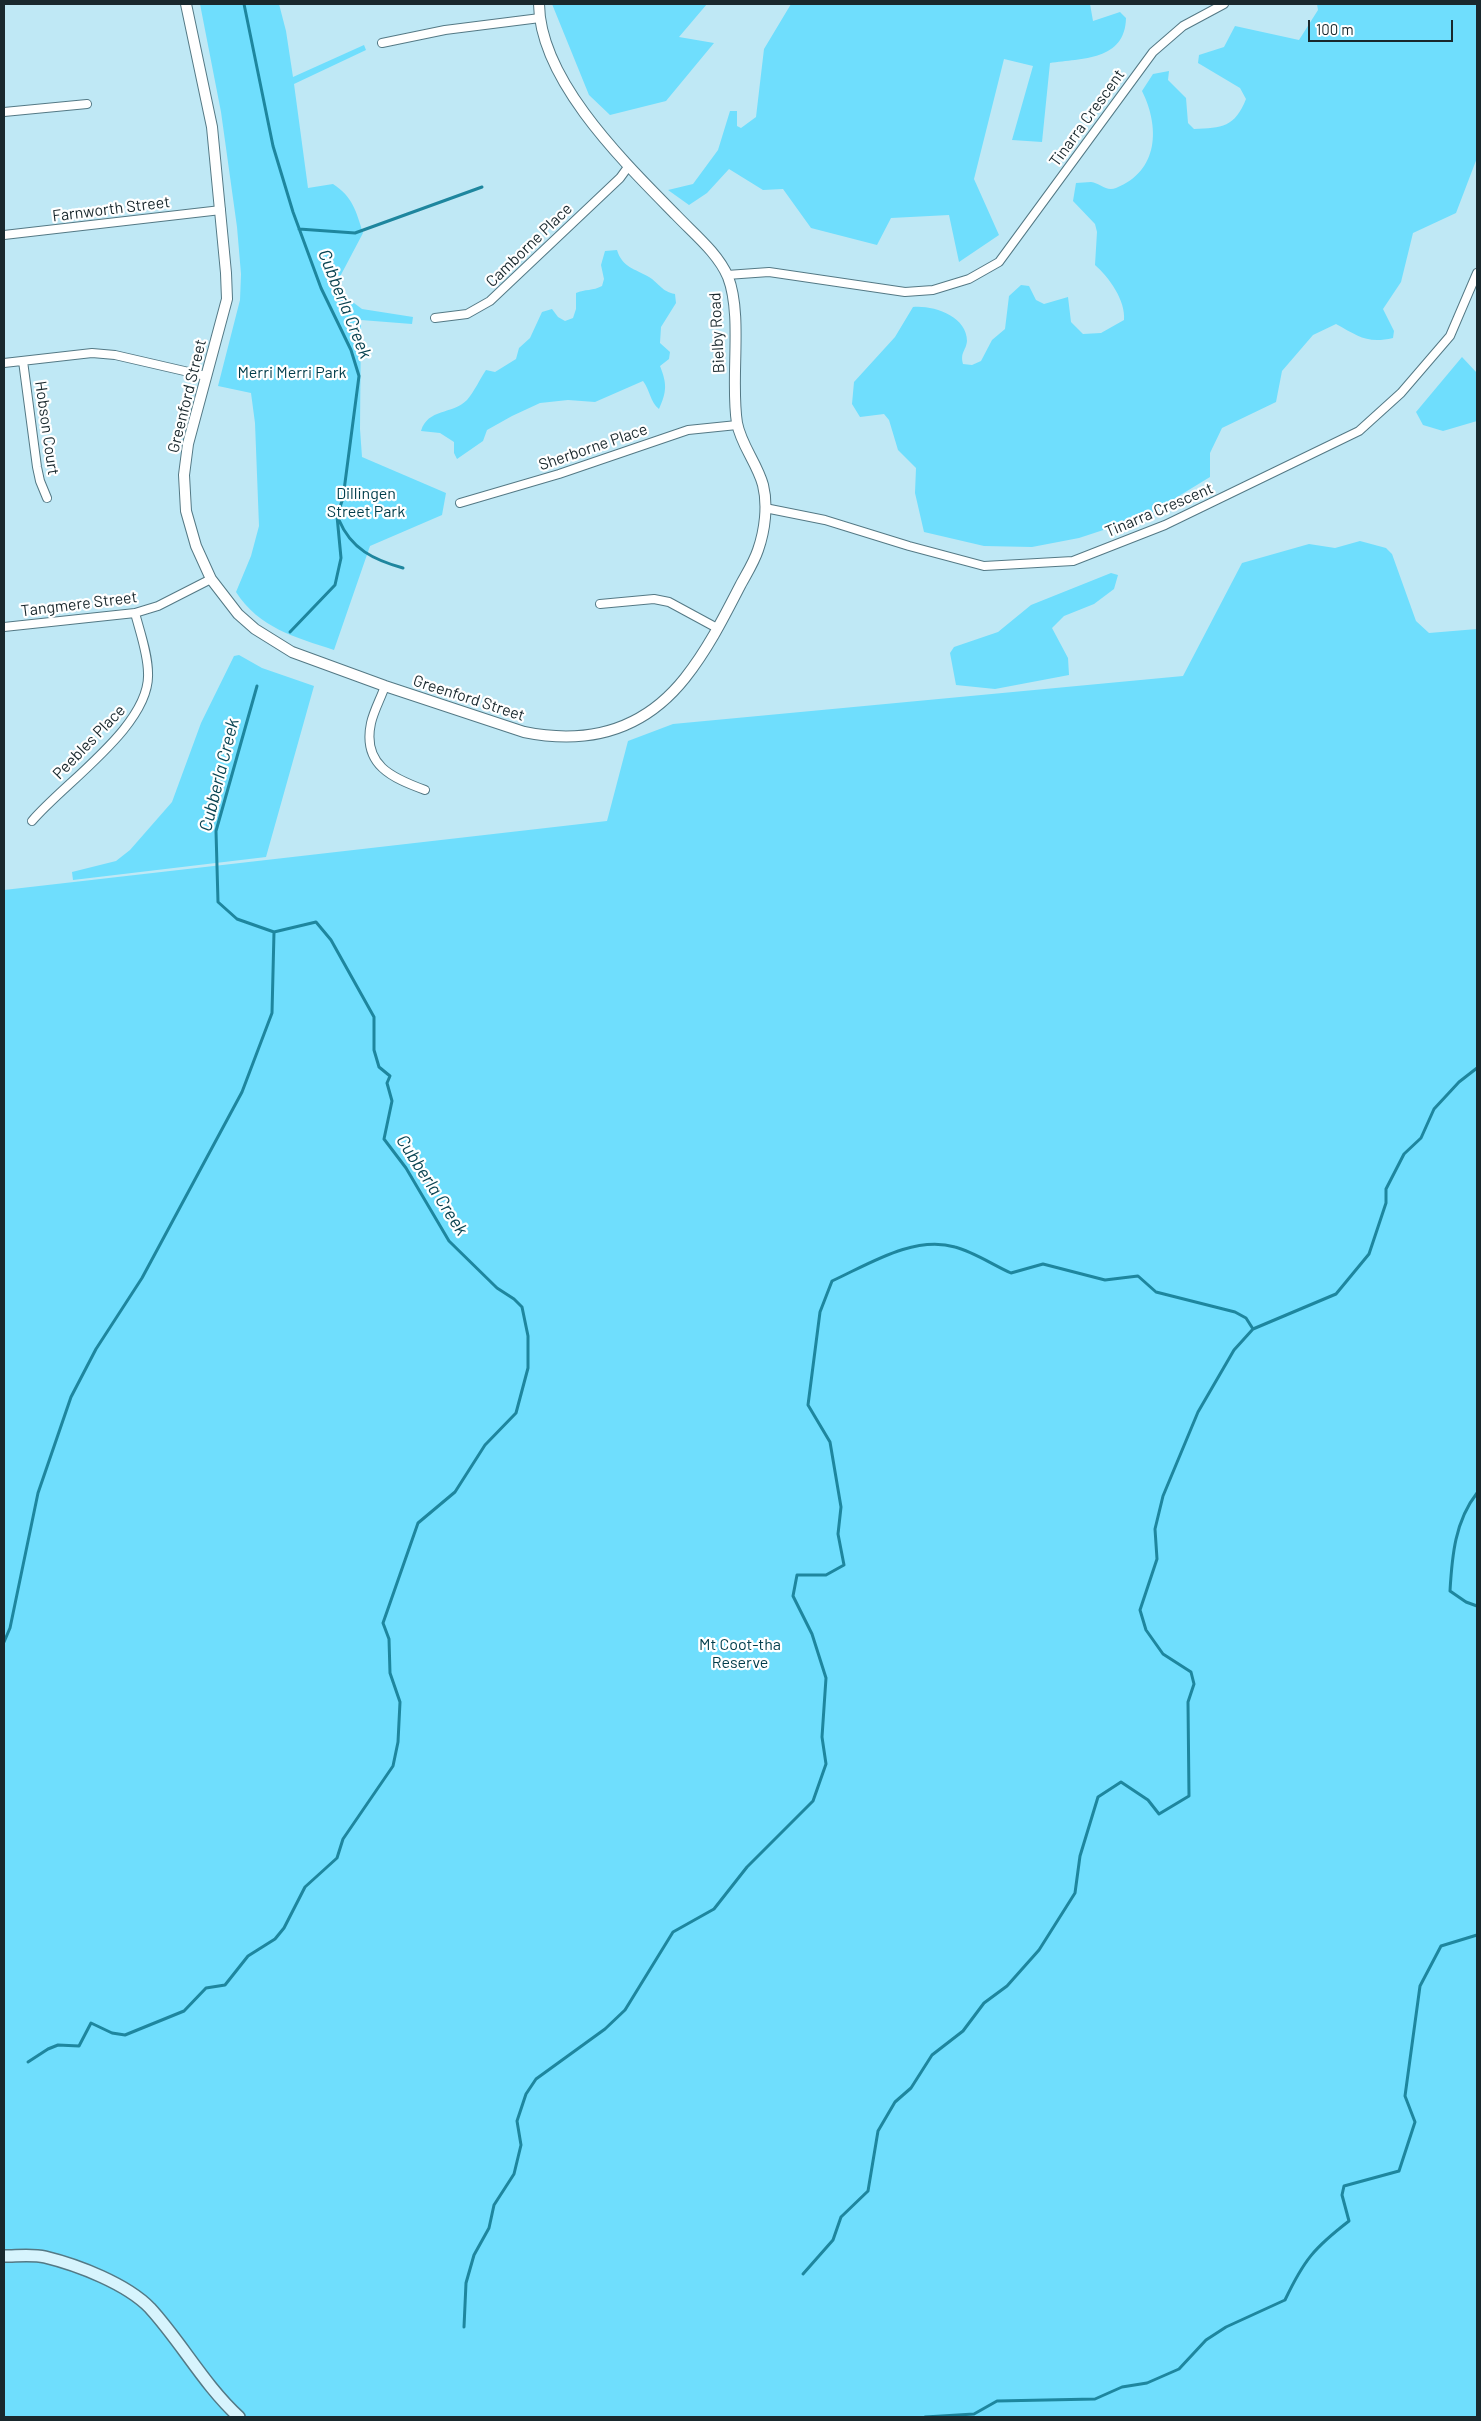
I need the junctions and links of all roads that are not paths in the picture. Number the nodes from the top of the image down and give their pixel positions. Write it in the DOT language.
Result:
graph roads {
  1 [pos="186,4"];
  2 [pos="539,4"];
  3 [pos="1224,4"];
  4 [pos="540,18"];
  5 [pos="382,43"];
  6 [pos="87,104"];
  7 [pos="4,112"];
  8 [pos="628,167"];
  9 [pos="220,210"];
  10 [pos="4,235"];
  11 [pos="1477,273"];
  12 [pos="727,276"];
  13 [pos="435,318"];
  14 [pos="23,361"];
  15 [pos="4,363"];
  16 [pos="206,376"];
  17 [pos="737,425"];
  18 [pos="47,498"];
  19 [pos="460,503"];
  20 [pos="765,508"];
  21 [pos="211,579"];
  22 [pos="600,604"];
  23 [pos="135,613"];
  24 [pos="4,628"];
  25 [pos="718,628"];
  26 [pos="385,686"];
  27 [pos="672,694"];
  28 [pos="425,790"];
  29 [pos="32,821"];
  30 [pos="4,2256"];
  31 [pos="239,2417"];
  1 -- 9 [label="street, Greenford Street"];
  2 -- 4 [label="street, Bielby Road"];
  3 -- 12 [label="street, Tinarra Crescent"];
  4 -- 5 [label="street"];
  4 -- 8 [label="street, Bielby Road"];
  6 -- 7 [label="street"];
  8 -- 12 [label="street, Bielby Road"];
  8 -- 13 [label="street, Camborne Place"];
  9 -- 10 [label="street, Farnworth Street"];
  9 -- 16 [label="street, Greenford Street"];
  11 -- 20 [label="street, Tinarra Crescent"];
  12 -- 17 [label="street, Bielby Road"];
  14 -- 15 [label="street"];
  14 -- 16 [label="street"];
  14 -- 18 [label="street, Hobson Court"];
  16 -- 21 [label="street, Greenford Street"];
  17 -- 19 [label="street, Sherborne Place"];
  17 -- 20 [label="street, Bielby Road"];
  20 -- 25 [label="street, Bielby Road"];
  21 -- 23 [label="street, Tangmere Street"];
  21 -- 26 [label="street, Greenford Street"];
  22 -- 25 [label="street"];
  23 -- 24 [label="street, Tangmere Street"];
  23 -- 29 [label="street, Peebles Place"];
  25 -- 27 [label="street, Bielby Road"];
  26 -- 27 [label="street, Greenford Street"];
  26 -- 28 [label="street"];
  30 -- 31 [label="main road"];
}
